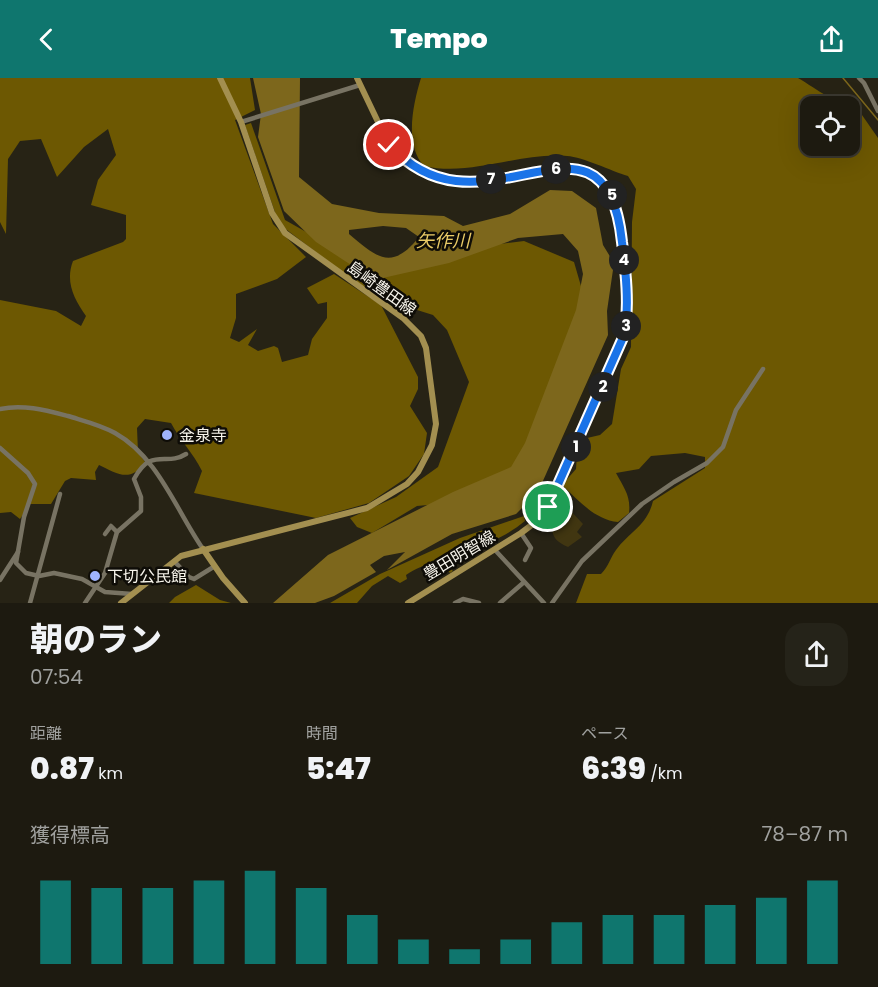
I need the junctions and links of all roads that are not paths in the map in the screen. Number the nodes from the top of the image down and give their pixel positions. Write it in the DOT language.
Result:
graph roads {
  1 [pos="220,78"];
  2 [pos="859,78"];
  3 [pos="359,81"];
  4 [pos="878,111"];
  5 [pos="243,121"];
  6 [pos="763,369"];
  7 [pos="0,409"];
  8 [pos="0,448"];
  9 [pos="186,454"];
  10 [pos="149,463"];
  11 [pos="60,494"];
  12 [pos="117,532"];
  13 [pos="520,533"];
  14 [pos="105,534"];
  15 [pos="203,549"];
  16 [pos="495,550"];
  17 [pos="18,552"];
  18 [pos="525,560"];
  19 [pos="174,561"];
  20 [pos="215,566"];
  21 [pos="39,576"];
  22 [pos="0,580"];
  23 [pos="523,583"];
  24 [pos="96,585"];
  25 [pos="132,594"];
  26 [pos="30,603"];
  27 [pos="86,603"];
  28 [pos="121,603"];
  29 [pos="245,603"];
  30 [pos="408,603"];
  31 [pos="455,603"];
  32 [pos="479,603"];
  33 [pos="500,603"];
  34 [pos="544,603"];
  35 [pos="552,603"];
  1 -- 5 [label="main road, 島崎豊田線"];
  2 -- 4 [label="street"];
  3 -- 5 [label="street"];
  3 -- 13 [label="main road, 豊田明智線"];
  5 -- 15 [label="main road, 島崎豊田線"];
  6 -- 35 [label="street"];
  7 -- 10 [label="street"];
  8 -- 17 [label="street"];
  9 -- 10 [label="street"];
  10 -- 12 [label="street"];
  10 -- 15 [label="street"];
  11 -- 21 [label="street"];
  12 -- 14 [label="street"];
  12 -- 24 [label="street"];
  13 -- 16 [label="main road, 豊田明智線"];
  13 -- 18 [label="street"];
  15 -- 19 [label="main road, 島崎豊田線"];
  15 -- 20 [label="main road"];
  16 -- 23 [label="street"];
  16 -- 30 [label="main road, 豊田明智線"];
  17 -- 21 [label="street"];
  17 -- 22 [label="street"];
  19 -- 20 [label="street"];
  19 -- 25 [label="main road, 島崎豊田線"];
  20 -- 29 [label="main road"];
  21 -- 24 [label="street"];
  21 -- 26 [label="street"];
  23 -- 33 [label="street"];
  23 -- 34 [label="street"];
  24 -- 25 [label="street"];
  24 -- 27 [label="street"];
  25 -- 28 [label="main road, 島崎豊田線"];
  31 -- 32 [label="street"];
}
